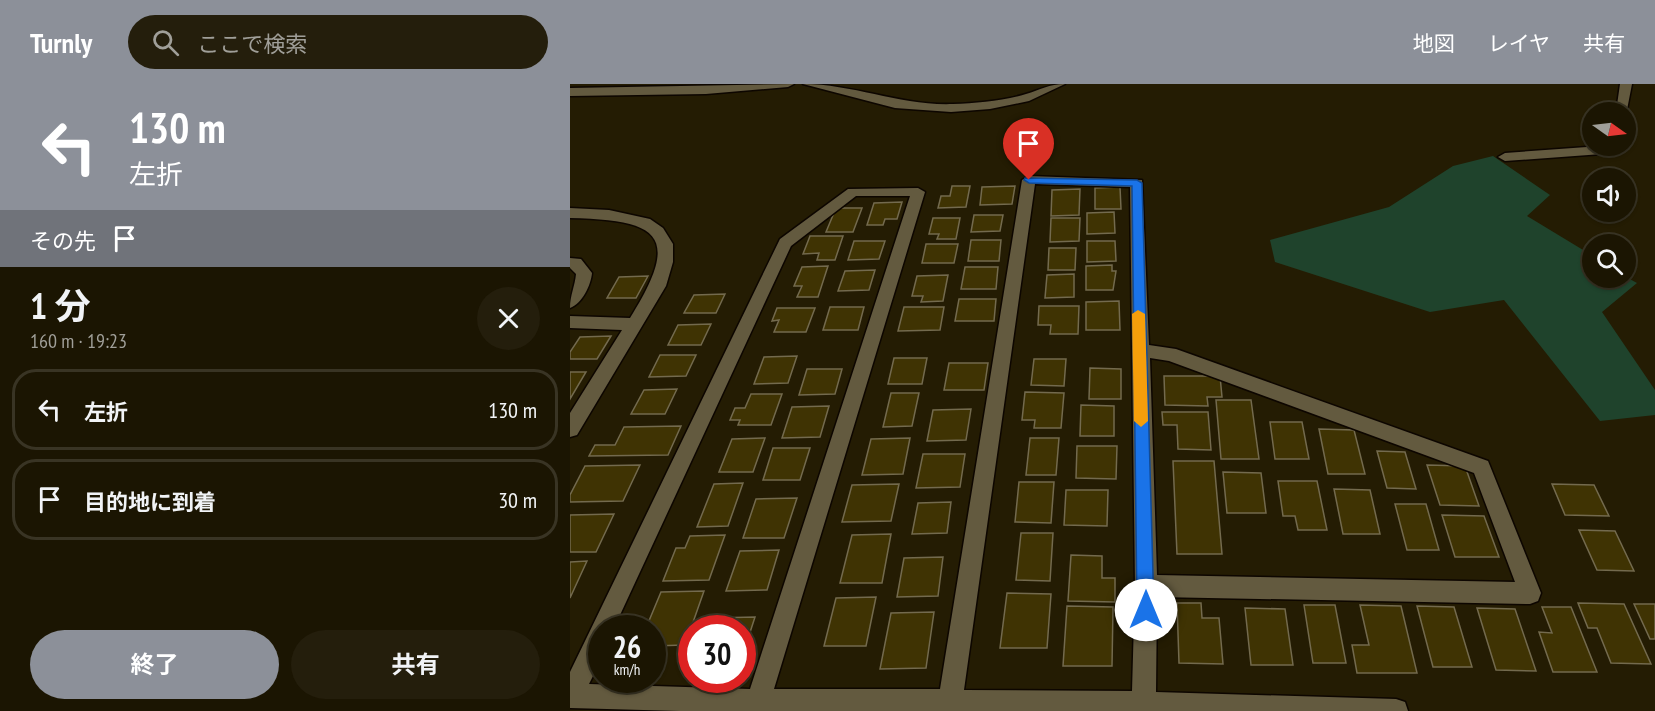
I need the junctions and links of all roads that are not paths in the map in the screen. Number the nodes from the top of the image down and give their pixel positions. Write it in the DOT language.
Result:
graph roads {
  1 [pos="788,84"];
  2 [pos="808,84"];
  3 [pos="1059,84"];
  4 [pos="1626,84"];
  5 [pos="570,92"];
  6 [pos="1623,102"];
  7 [pos="1582,151"];
  8 [pos="1505,157"];
  9 [pos="570,213"];
  10 [pos="570,263"];
  11 [pos="570,302"];
  12 [pos="570,322"];
  13 [pos="634,324"];
  14 [pos="1139,350"];
  15 [pos="570,429"];
  16 [pos="1146,586"];
  17 [pos="609,615"];
  18 [pos="588,660"];
  19 [pos="571,696"];
  20 [pos="758,701"];
  21 [pos="950,702"];
  22 [pos="1144,705"];
  23 [pos="1396,711"];
  1 -- 5 [label="street"];
  2 -- 3 [label="street"];
  4 -- 6 [label="street"];
  7 -- 8 [label="street"];
  9 -- 13 [label="street"];
  10 -- 11 [label="street"];
  12 -- 13 [label="street"];
  13 -- 15 [label="street"];
  14 -- 16 [label="street"];
  14 -- 16 [label="street"];
  14 -- 21 [label="street"];
  16 -- 22 [label="street"];
  17 -- 20 [label="street"];
  18 -- 19 [label="street"];
  19 -- 20 [label="street"];
  20 -- 21 [label="street"];
  21 -- 22 [label="street"];
  22 -- 23 [label="street"];
}
